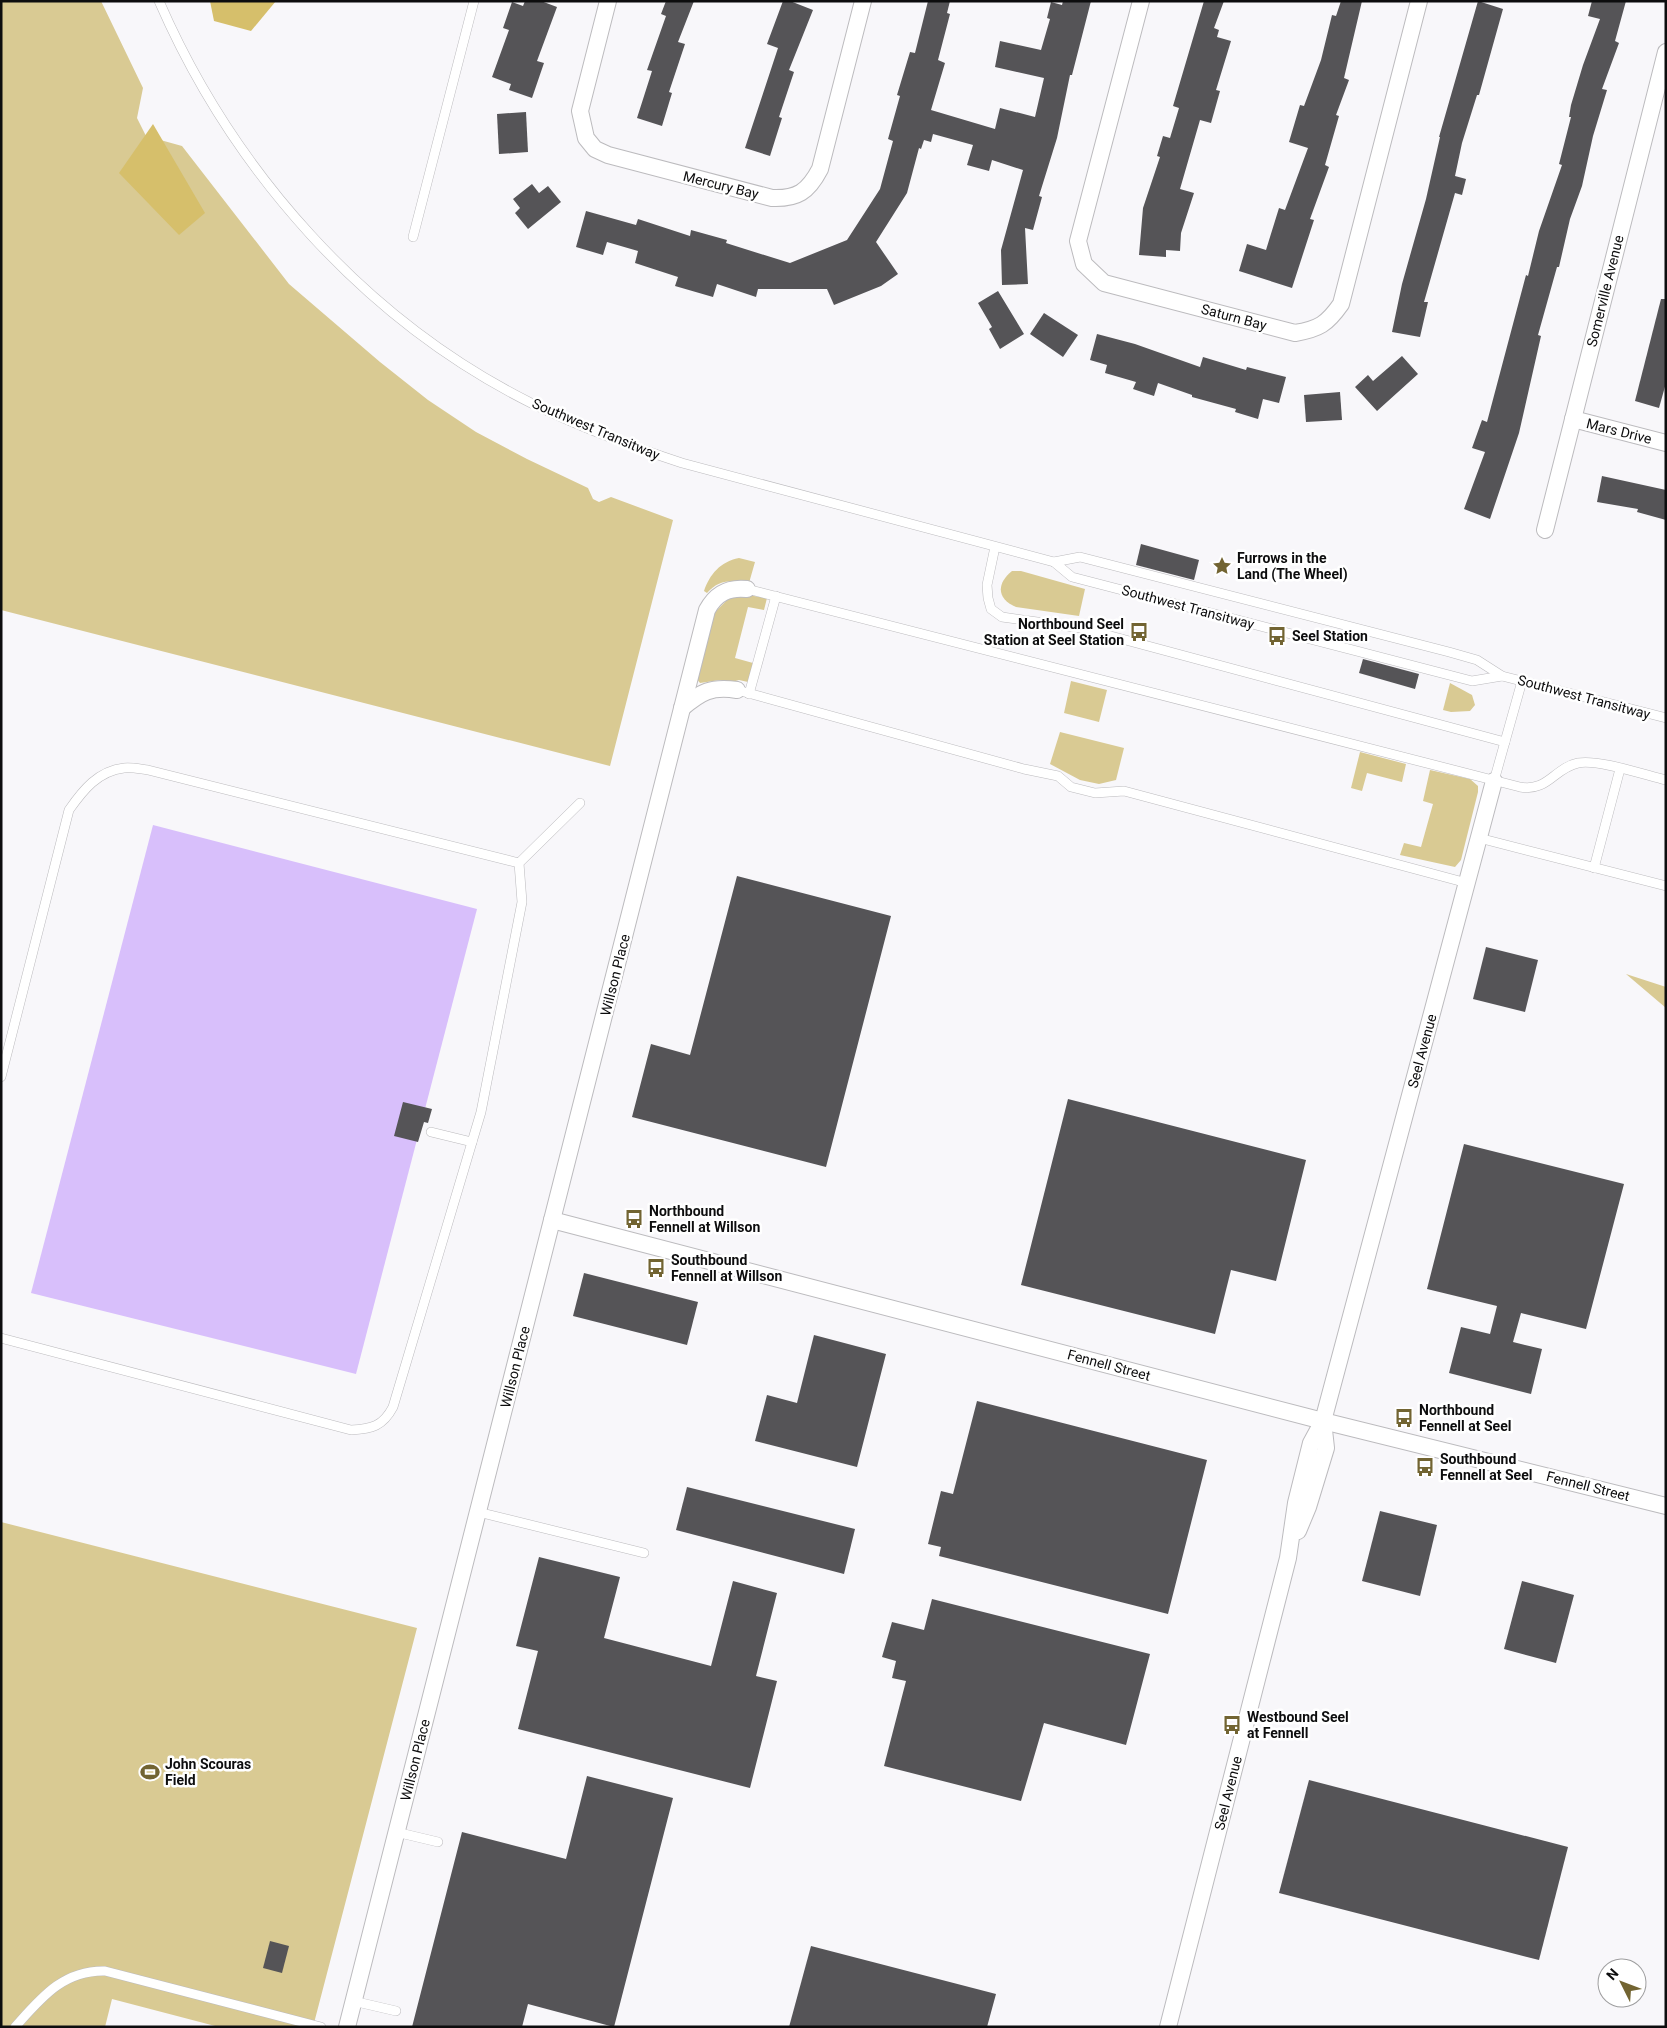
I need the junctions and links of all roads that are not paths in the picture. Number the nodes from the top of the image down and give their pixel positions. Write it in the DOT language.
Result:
graph roads {
  1 [pos="160,1"];
  2 [pos="474,1"];
  3 [pos="608,1"];
  4 [pos="863,1"];
  5 [pos="1140,1"];
  6 [pos="1419,1"];
  7 [pos="1666,52"];
  8 [pos="413,237"];
  9 [pos="1573,419"];
  10 [pos="1666,443"];
  11 [pos="1545,530"];
  12 [pos="995,547"];
  13 [pos="1054,562"];
  14 [pos="747,589"];
  15 [pos="776,596"];
  16 [pos="1502,676"];
  17 [pos="1522,681"];
  18 [pos="743,692"];
  19 [pos="682,708"];
  20 [pos="1666,718"];
  21 [pos="1505,742"];
  22 [pos="1620,769"];
  23 [pos="1666,780"];
  24 [pos="1494,781"];
  25 [pos="580,803"];
  26 [pos="1479,838"];
  27 [pos="519,862"];
  28 [pos="1594,868"];
  29 [pos="1467,883"];
  30 [pos="1666,886"];
  31 [pos="4,1055"];
  32 [pos="1,1077"];
  33 [pos="430,1132"];
  34 [pos="472,1142"];
  35 [pos="552,1220"];
  36 [pos="1,1338"];
  37 [pos="1323,1421"];
  38 [pos="1666,1506"];
  39 [pos="478,1512"];
  40 [pos="644,1553"];
  41 [pos="396,1832"];
  42 [pos="438,1842"];
  43 [pos="353,2001"];
  44 [pos="396,2011"];
  45 [pos="15,2027"];
  46 [pos="321,2027"];
  47 [pos="346,2027"];
  48 [pos="1168,2027"];
  1 -- 12 [label="lane, Southwest Transitway"];
  2 -- 8 [label="lane"];
  3 -- 4 [label="street, Mercury Bay"];
  5 -- 6 [label="street, Saturn Bay"];
  7 -- 9 [label="street, Somerville Avenue"];
  9 -- 10 [label="street, Mars Drive"];
  9 -- 11 [label="street, Somerville Avenue"];
  12 -- 13 [label="lane, Southwest Transitway"];
  12 -- 21 [label="lane"];
  13 -- 16 [label="lane, Southwest Transitway"];
  13 -- 16 [label="lane, Southwest Transitway"];
  14 -- 15 [label="lane"];
  14 -- 19 [label="street, Willson Place"];
  15 -- 18 [label="lane"];
  15 -- 24 [label="lane"];
  16 -- 17 [label="lane, Southwest Transitway"];
  17 -- 20 [label="lane, Southwest Transitway"];
  17 -- 21 [label="lane, Seel Avenue"];
  18 -- 19 [label="street"];
  18 -- 29 [label="lane"];
  19 -- 35 [label="street, Willson Place"];
  21 -- 24 [label="lane, Seel Avenue"];
  22 -- 23 [label="lane"];
  22 -- 24 [label="lane"];
  22 -- 28 [label="lane"];
  24 -- 26 [label="street, Seel Avenue"];
  25 -- 27 [label="lane"];
  26 -- 28 [label="lane"];
  26 -- 29 [label="street, Seel Avenue"];
  27 -- 31 [label="lane"];
  27 -- 34 [label="lane"];
  28 -- 30 [label="lane"];
  29 -- 37 [label="street, Seel Avenue"];
  31 -- 32 [label="lane"];
  33 -- 34 [label="lane"];
  34 -- 36 [label="lane"];
  35 -- 37 [label="street, Fennell Street"];
  35 -- 39 [label="street, Willson Place"];
  37 -- 38 [label="street, Fennell Street"];
  37 -- 48 [label="street, Seel Avenue"];
  39 -- 40 [label="lane"];
  39 -- 41 [label="street, Willson Place"];
  41 -- 42 [label="lane"];
  41 -- 43 [label="street, Willson Place"];
  43 -- 44 [label="lane"];
  43 -- 47 [label="street, Willson Place"];
  45 -- 46 [label="lane"];
}
